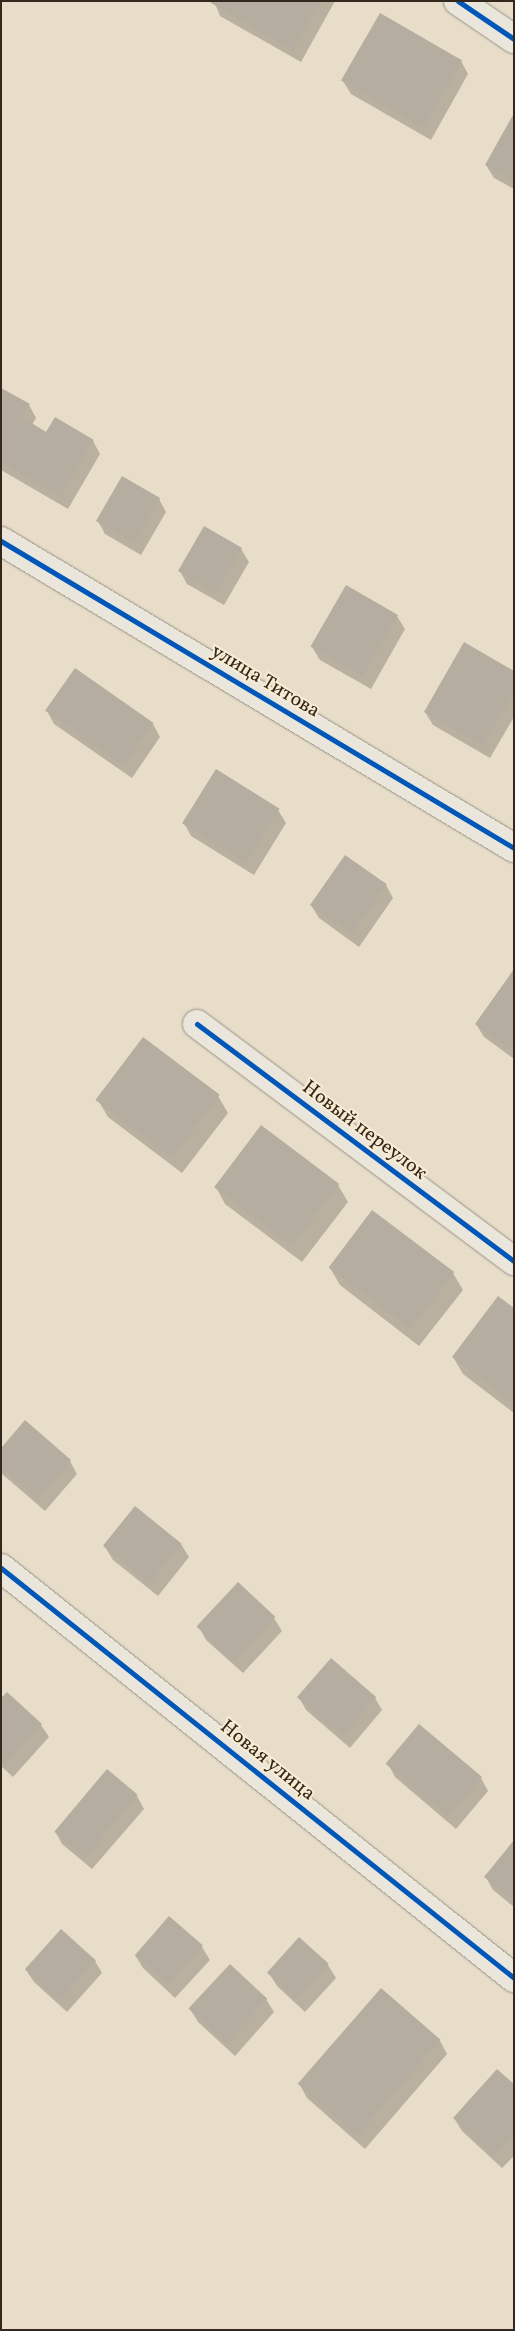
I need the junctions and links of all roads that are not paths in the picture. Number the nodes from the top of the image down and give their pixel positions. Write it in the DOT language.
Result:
graph roads {
  1 [pos="458,1"];
  2 [pos="514,39"];
  3 [pos="1,541"];
  4 [pos="514,848"];
  5 [pos="197,1024"];
  6 [pos="514,1261"];
  7 [pos="1,1568"];
  8 [pos="514,1978"];
  1 -- 2 [label="street"];
  3 -- 4 [label="street, улица Титова"];
  5 -- 6 [label="street, Новый переулок"];
  7 -- 8 [label="street, Новая улица"];
}
